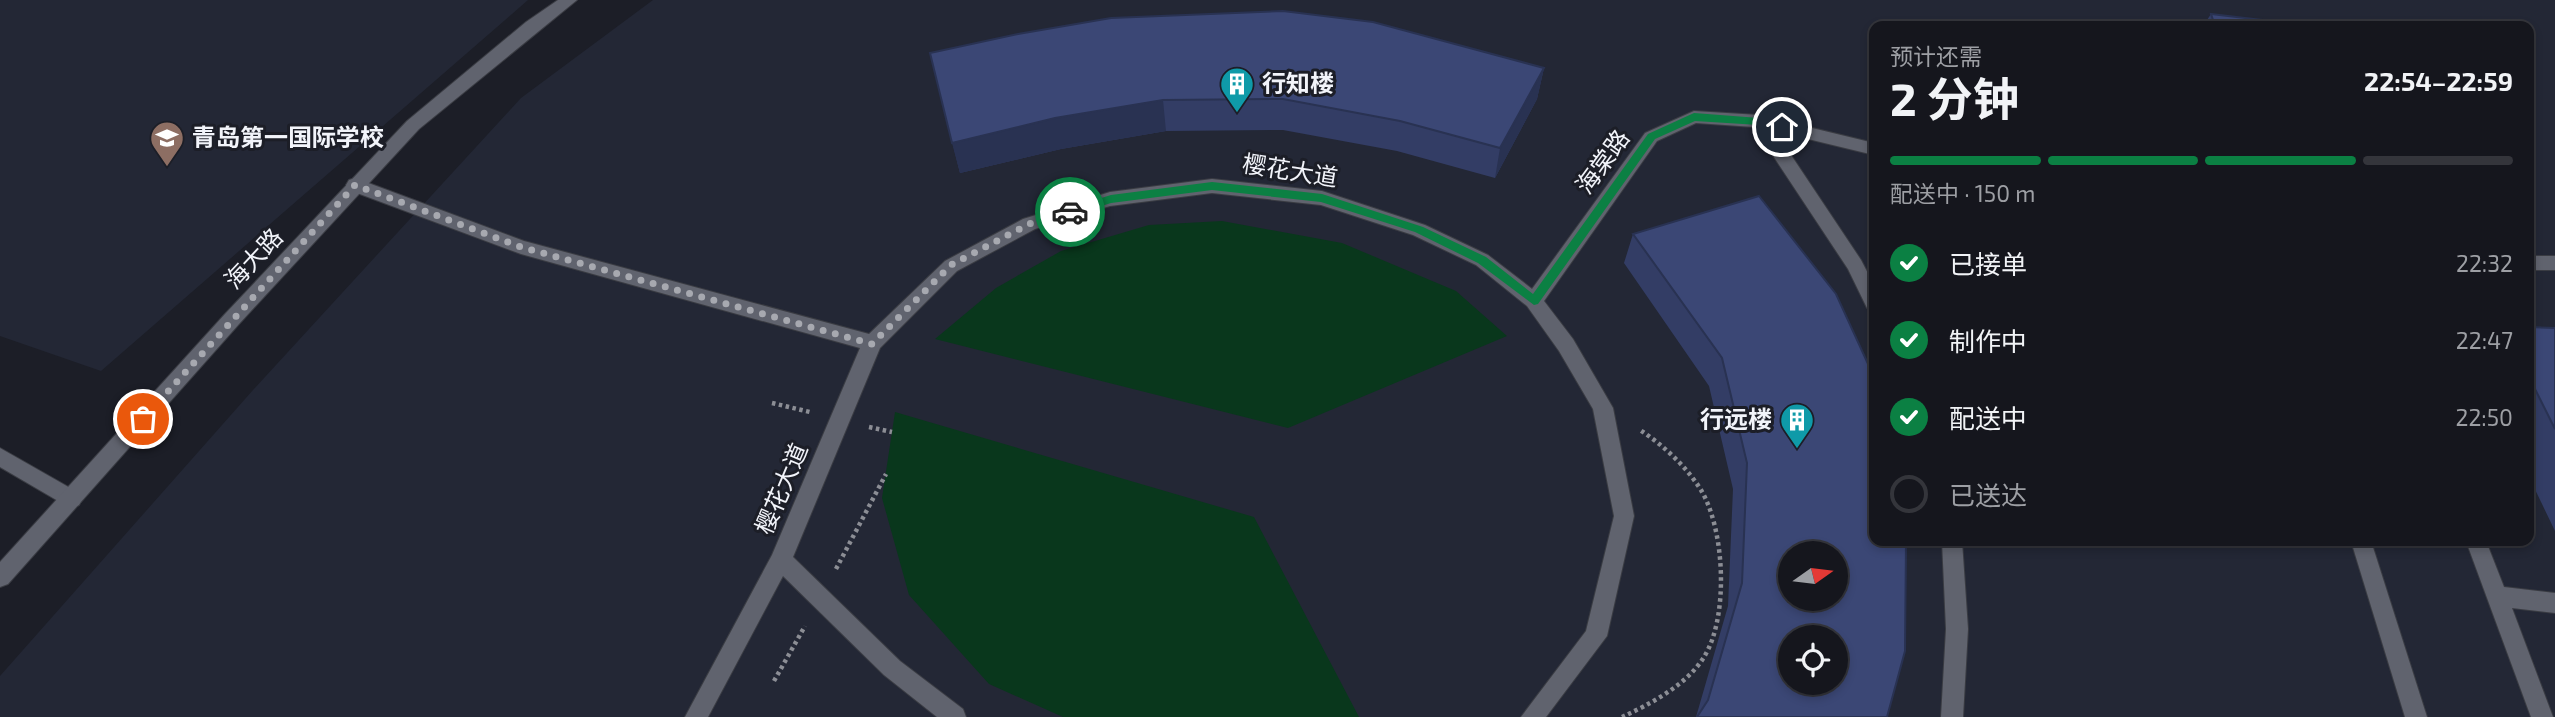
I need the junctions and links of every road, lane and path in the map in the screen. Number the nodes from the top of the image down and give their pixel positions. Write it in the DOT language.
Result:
graph roads {
  1 [pos="569,0"];
  2 [pos="1759,121"];
  3 [pos="1869,148"];
  4 [pos="355,185"];
  5 [pos="2555,263"];
  6 [pos="2534,264"];
  7 [pos="1869,293"];
  8 [pos="1534,301"];
  9 [pos="872,344"];
  10 [pos="1603,408"];
  11 [pos="0,457"];
  12 [pos="72,499"];
  13 [pos="1952,546"];
  14 [pos="2363,546"];
  15 [pos="2478,546"];
  16 [pos="781,560"];
  17 [pos="0,577"];
  18 [pos="2497,596"];
  19 [pos="2555,603"];
  20 [pos="696,717"];
  21 [pos="954,717"];
  22 [pos="1532,717"];
  23 [pos="1622,717"];
  24 [pos="1952,717"];
  25 [pos="2416,717"];
  26 [pos="2542,717"];
  1 -- 4 [label="street, 海大路"];
  2 -- 3 [label="street, 海棠路"];
  2 -- 7 [label="street"];
  2 -- 8 [label="street, 海棠路"];
  4 -- 9 [label="lane"];
  4 -- 12 [label="street, 海大路"];
  5 -- 6 [label="street"];
  8 -- 9 [label="street, 樱花大道"];
  8 -- 10 [label="street, 樱花大道"];
  9 -- 16 [label="street, 樱花大道"];
  10 -- 22 [label="street, 樱花大道"];
  10 -- 23 [label="path"];
  11 -- 12 [label="street"];
  12 -- 17 [label="street, 海大路"];
  13 -- 24 [label="street"];
  14 -- 25 [label="street"];
  15 -- 18 [label="street"];
  16 -- 20 [label="street, 樱花大道"];
  16 -- 21 [label="street, 樱花大道"];
  18 -- 19 [label="street"];
  18 -- 26 [label="street"];
}
